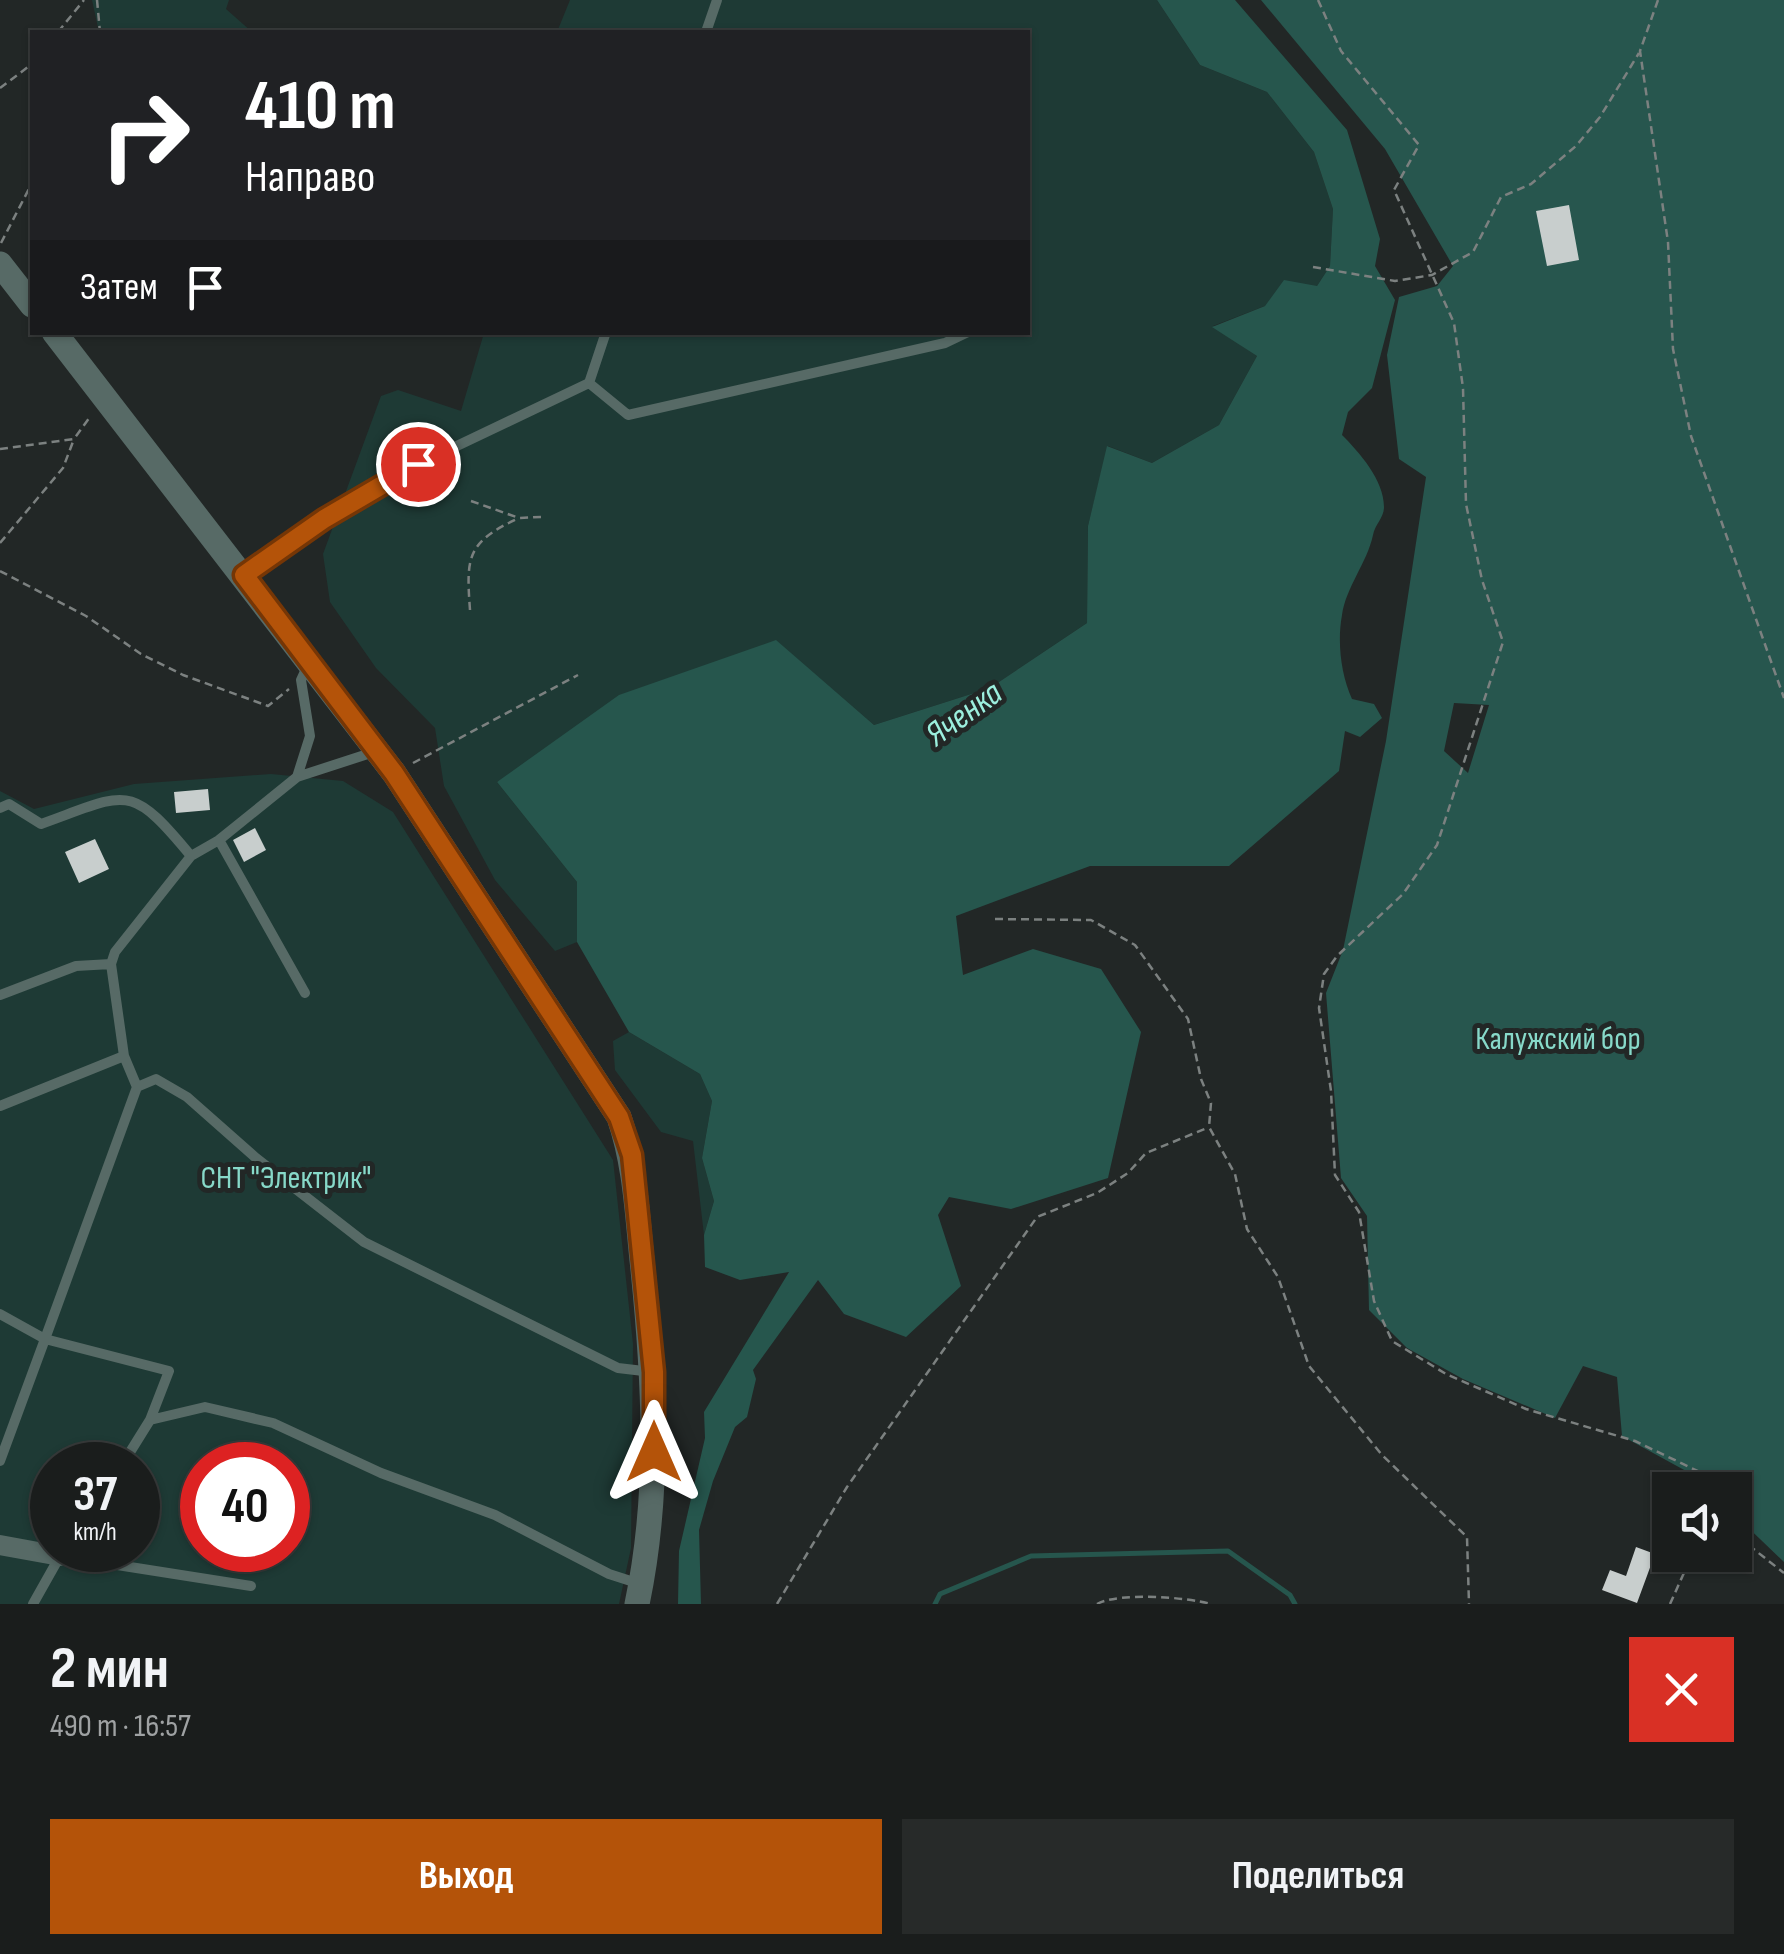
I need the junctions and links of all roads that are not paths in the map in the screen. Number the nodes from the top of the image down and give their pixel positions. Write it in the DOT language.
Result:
graph roads {
  1 [pos="717,0"];
  2 [pos="707,30"];
  3 [pos="0,264"];
  4 [pos="30,302"];
  5 [pos="56,335"];
  6 [pos="605,335"];
  7 [pos="962,335"];
  8 [pos="589,383"];
  9 [pos="244,575"];
  10 [pos="306,671"];
  11 [pos="377,751"];
  12 [pos="297,777"];
  13 [pos="0,792"];
  14 [pos="5,806"];
  15 [pos="219,840"];
  16 [pos="192,856"];
  17 [pos="111,964"];
  18 [pos="304,993"];
  19 [pos="0,995"];
  20 [pos="124,1056"];
  21 [pos="137,1087"];
  22 [pos="0,1106"];
  23 [pos="0,1314"];
  24 [pos="45,1339"];
  25 [pos="654,1372"];
  26 [pos="150,1420"];
  27 [pos="136,1442"];
  28 [pos="0,1461"];
  29 [pos="0,1545"];
  30 [pos="30,1549"];
  31 [pos="160,1570"];
  32 [pos="51,1572"];
  33 [pos="251,1586"];
  34 [pos="639,1594"];
  35 [pos="33,1604"];
  1 -- 2 [label="lane"];
  3 -- 4 [label="street"];
  5 -- 9 [label="street"];
  6 -- 8 [label="lane"];
  7 -- 8 [label="lane"];
  8 -- 9 [label="lane"];
  9 -- 10 [label="street"];
  10 -- 11 [label="street"];
  10 -- 12 [label="lane"];
  11 -- 12 [label="lane"];
  11 -- 25 [label="street"];
  12 -- 15 [label="lane"];
  13 -- 14 [label="lane"];
  14 -- 16 [label="lane"];
  15 -- 16 [label="lane"];
  15 -- 18 [label="lane"];
  16 -- 17 [label="lane"];
  17 -- 19 [label="lane"];
  17 -- 20 [label="lane"];
  20 -- 21 [label="lane"];
  20 -- 22 [label="lane"];
  21 -- 24 [label="lane"];
  21 -- 25 [label="lane"];
  23 -- 24 [label="lane"];
  24 -- 26 [label="lane"];
  24 -- 28 [label="lane"];
  25 -- 34 [label="street"];
  26 -- 27 [label="lane"];
  26 -- 34 [label="lane"];
  29 -- 30 [label="street"];
  31 -- 33 [label="lane"];
  32 -- 35 [label="lane"];
}
